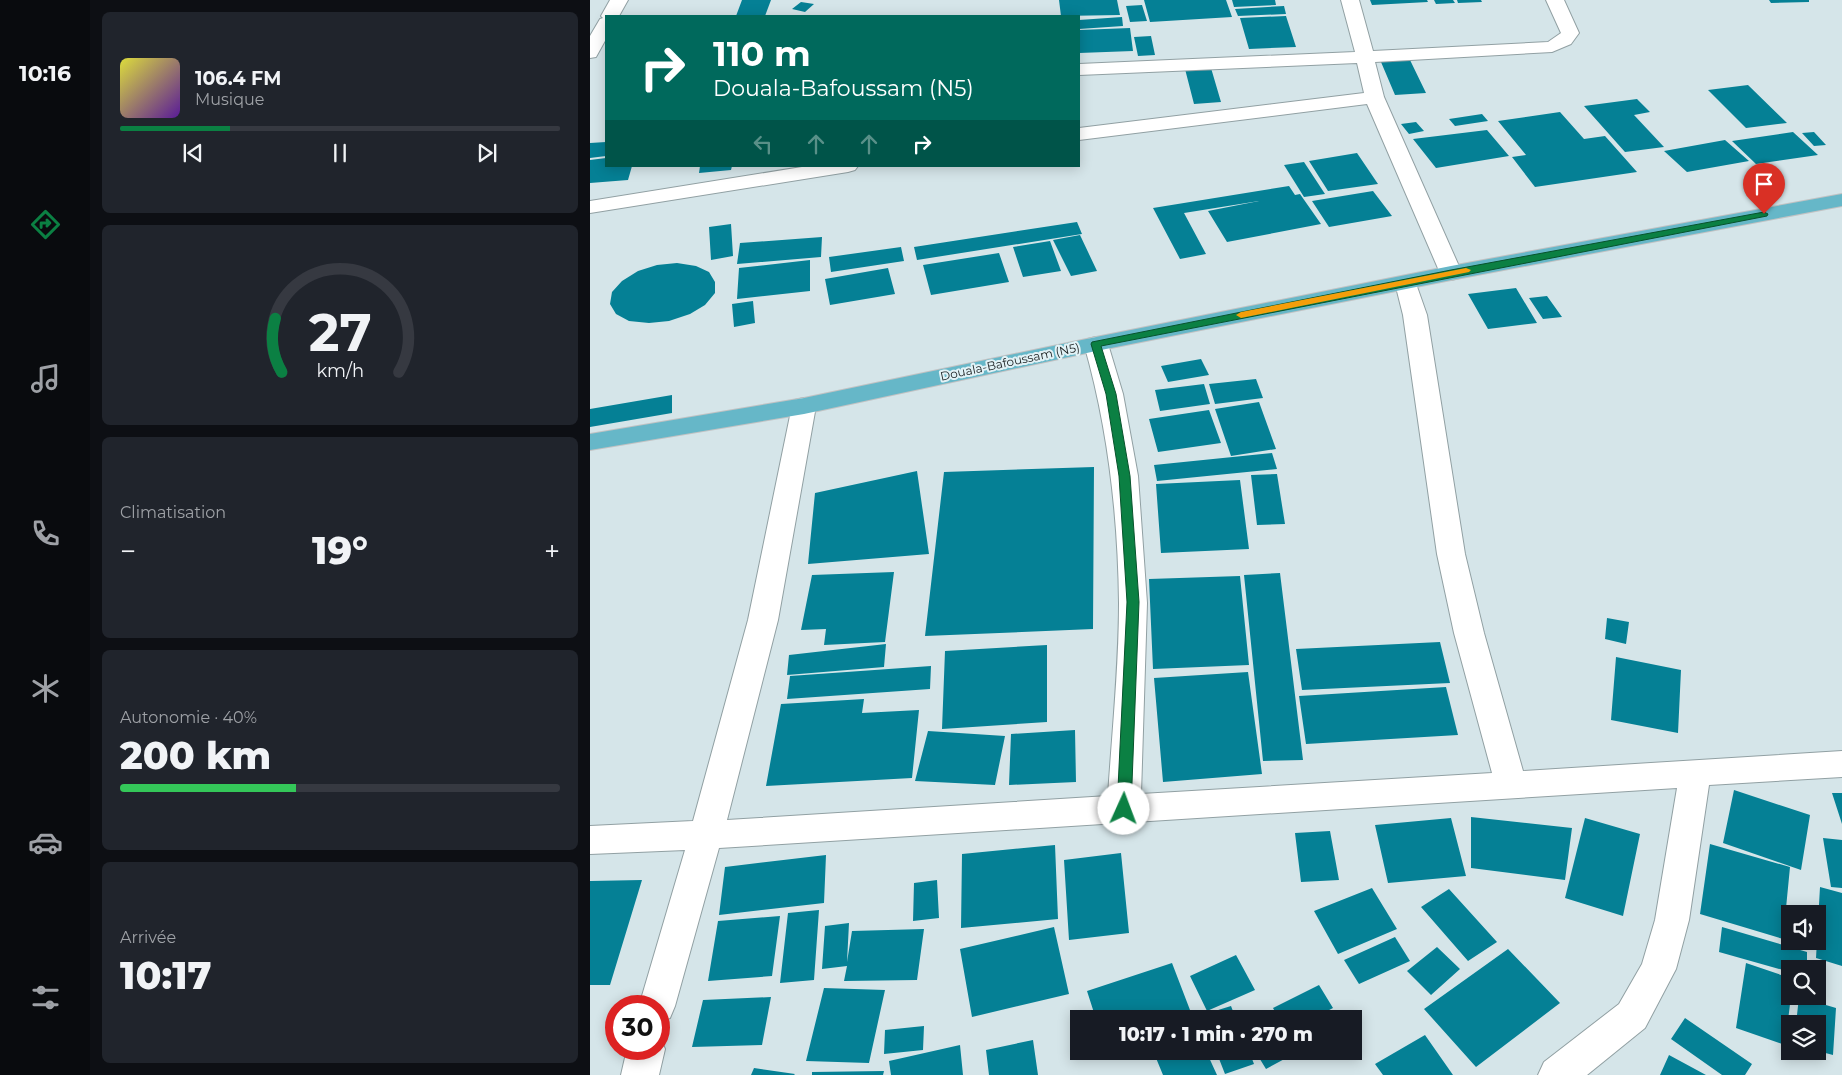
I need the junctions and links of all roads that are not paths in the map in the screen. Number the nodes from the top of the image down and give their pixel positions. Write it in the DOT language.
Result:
graph roads {
  1 [pos="619,0"];
  2 [pos="1350,0"];
  3 [pos="1555,0"];
  4 [pos="611,15"];
  5 [pos="605,25"];
  6 [pos="590,53"];
  7 [pos="1364,57"];
  8 [pos="1080,70"];
  9 [pos="1374,97"];
  10 [pos="1080,134"];
  11 [pos="842,167"];
  12 [pos="1842,200"];
  13 [pos="590,208"];
  14 [pos="1451,273"];
  15 [pos="1406,283"];
  16 [pos="1096,344"];
  17 [pos="804,406"];
  18 [pos="590,442"];
  19 [pos="1842,764"];
  20 [pos="1695,773"];
  21 [pos="1512,785"];
  22 [pos="1124,809"];
  23 [pos="706,835"];
  24 [pos="590,840"];
  25 [pos="660,995"];
  26 [pos="643,1060"];
  27 [pos="640,1075"];
  28 [pos="1557,1075"];
  1 -- 4 [label="street"];
  2 -- 7 [label="street"];
  3 -- 7 [label="street"];
  5 -- 6 [label="street"];
  7 -- 8 [label="street"];
  7 -- 9 [label="street"];
  9 -- 10 [label="street"];
  9 -- 14 [label="street"];
  11 -- 13 [label="street"];
  12 -- 14 [label="highway, Douala-Bafoussam (N5)"];
  14 -- 15 [label="highway, Douala-Bafoussam (N5)"];
  15 -- 16 [label="highway, Douala-Bafoussam (N5)"];
  15 -- 21 [label="street"];
  16 -- 17 [label="highway, Douala-Bafoussam (N5)"];
  16 -- 22 [label="street"];
  17 -- 18 [label="highway, Douala-Bafoussam (N5)"];
  17 -- 23 [label="street"];
  19 -- 20 [label="street"];
  20 -- 21 [label="street"];
  20 -- 28 [label="street"];
  21 -- 22 [label="street"];
  22 -- 23 [label="street"];
  23 -- 24 [label="street"];
  23 -- 25 [label="street"];
  26 -- 27 [label="street"];
}
